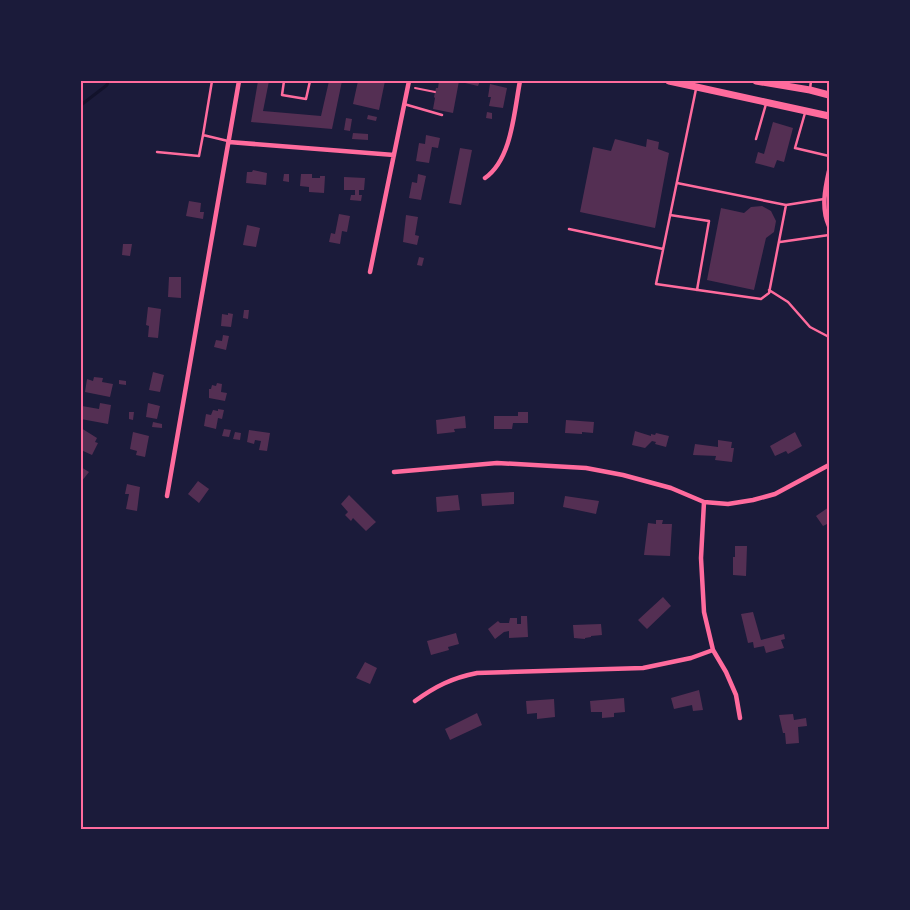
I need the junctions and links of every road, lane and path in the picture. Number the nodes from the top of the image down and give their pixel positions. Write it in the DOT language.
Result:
graph roads {
  1 [pos="212,81"];
  2 [pos="239,81"];
  3 [pos="284,81"];
  4 [pos="310,81"];
  5 [pos="520,81"];
  6 [pos="669,81"];
  7 [pos="811,81"];
  8 [pos="760,82"];
  9 [pos="408,84"];
  10 [pos="697,87"];
  11 [pos="810,90"];
  12 [pos="435,92"];
  13 [pos="829,95"];
  14 [pos="766,103"];
  15 [pos="404,104"];
  16 [pos="805,111"];
  17 [pos="442,115"];
  18 [pos="829,116"];
  19 [pos="203,135"];
  20 [pos="756,139"];
  21 [pos="229,142"];
  22 [pos="157,152"];
  23 [pos="394,155"];
  24 [pos="829,156"];
  25 [pos="829,171"];
  26 [pos="485,178"];
  27 [pos="677,183"];
  28 [pos="824,199"];
  29 [pos="786,205"];
  30 [pos="670,215"];
  31 [pos="829,226"];
  32 [pos="569,229"];
  33 [pos="829,235"];
  34 [pos="780,242"];
  35 [pos="664,249"];
  36 [pos="370,272"];
  37 [pos="697,290"];
  38 [pos="769,290"];
  39 [pos="829,327"];
  40 [pos="828,337"];
  41 [pos="829,465"];
  42 [pos="394,472"];
  43 [pos="167,496"];
  44 [pos="704,502"];
  45 [pos="713,650"];
  46 [pos="415,701"];
  47 [pos="740,718"];
  1 -- 19 [label="lane"];
  2 -- 21 [label="street"];
  3 -- 4 [label="lane"];
  5 -- 26 [label="street"];
  6 -- 10 [label="main road"];
  7 -- 11 [label="lane"];
  8 -- 11 [label="main road"];
  9 -- 12 [label="path"];
  9 -- 15 [label="street"];
  10 -- 14 [label="main road"];
  10 -- 27 [label="lane"];
  11 -- 13 [label="main road"];
  14 -- 16 [label="main road"];
  14 -- 20 [label="lane"];
  15 -- 17 [label="lane"];
  15 -- 23 [label="street"];
  16 -- 18 [label="main road"];
  16 -- 24 [label="lane"];
  19 -- 21 [label="lane"];
  19 -- 22 [label="lane"];
  21 -- 23 [label="street"];
  21 -- 43 [label="street"];
  23 -- 36 [label="street"];
  25 -- 28 [label="street"];
  27 -- 29 [label="lane"];
  27 -- 30 [label="lane"];
  28 -- 29 [label="lane"];
  28 -- 31 [label="street"];
  29 -- 34 [label="lane"];
  30 -- 35 [label="lane"];
  30 -- 37 [label="lane"];
  32 -- 35 [label="lane"];
  33 -- 34 [label="lane"];
  34 -- 38 [label="lane"];
  35 -- 37 [label="lane"];
  37 -- 38 [label="lane"];
  38 -- 40 [label="lane"];
  39 -- 40 [label="lane"];
  41 -- 44 [label="street"];
  42 -- 44 [label="street"];
  44 -- 45 [label="street"];
  45 -- 46 [label="street"];
  45 -- 47 [label="street"];
}
